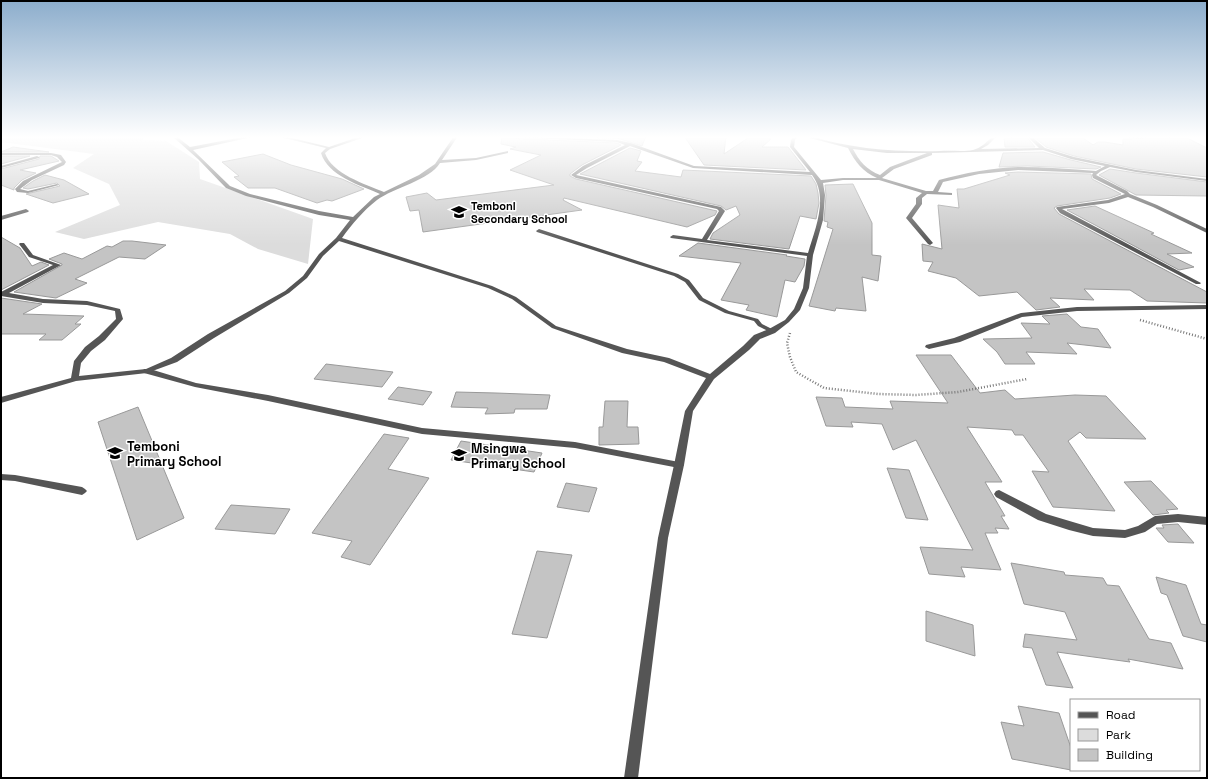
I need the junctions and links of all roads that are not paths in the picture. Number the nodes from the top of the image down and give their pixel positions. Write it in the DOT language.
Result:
graph roads {
  1 [pos="46,172"];
  2 [pos="215,172"];
  3 [pos="341,172"];
  4 [pos="426,172"];
  5 [pos="576,172"];
  6 [pos="786,172"];
  7 [pos="868,172"];
  8 [pos="886,172"];
  9 [pos="981,172"];
  10 [pos="1097,172"];
  11 [pos="1148,172"];
  12 [pos="814,174"];
  13 [pos="879,178"];
  14 [pos="1207,180"];
  15 [pos="820,182"];
  16 [pos="57,185"];
  17 [pos="926,192"];
  18 [pos="935,193"];
  19 [pos="383,194"];
  20 [pos="950,194"];
  21 [pos="1128,196"];
  22 [pos="26,211"];
  23 [pos="1,218"];
  24 [pos="354,219"];
  25 [pos="539,231"];
  26 [pos="1207,231"];
  27 [pos="673,237"];
  28 [pos="338,239"];
  29 [pos="704,240"];
  30 [pos="930,243"];
  31 [pos="22,244"];
  32 [pos="810,255"];
  33 [pos="1198,283"];
  34 [pos="2,294"];
  35 [pos="1207,307"];
  36 [pos="772,331"];
  37 [pos="929,347"];
  38 [pos="147,371"];
  39 [pos="711,377"];
  40 [pos="75,379"];
  41 [pos="1,400"];
  42 [pos="679,466"];
  43 [pos="1,477"];
  44 [pos="82,491"];
  45 [pos="999,494"];
  46 [pos="1207,521"];
  47 [pos="631,778"];
  1 -- 16 [label="street"];
  2 -- 24 [label="street"];
  3 -- 19 [label="street"];
  4 -- 19 [label="street"];
  5 -- 29 [label="street"];
  6 -- 12 [label="street"];
  7 -- 13 [label="street"];
  8 -- 13 [label="street"];
  9 -- 18 [label="street"];
  10 -- 21 [label="street"];
  11 -- 14 [label="street"];
  12 -- 15 [label="street"];
  13 -- 15 [label="street"];
  13 -- 17 [label="street"];
  15 -- 32 [label="street"];
  17 -- 18 [label="street"];
  17 -- 30 [label="street"];
  18 -- 20 [label="street"];
  19 -- 24 [label="street"];
  21 -- 26 [label="street"];
  21 -- 33 [label="street"];
  22 -- 23 [label="street"];
  24 -- 28 [label="street"];
  25 -- 36 [label="street"];
  27 -- 29 [label="street"];
  28 -- 38 [label="street"];
  28 -- 39 [label="street"];
  29 -- 32 [label="street"];
  31 -- 34 [label="street"];
  32 -- 36 [label="street"];
  34 -- 40 [label="street"];
  35 -- 37 [label="street"];
  36 -- 39 [label="street"];
  38 -- 40 [label="street"];
  38 -- 42 [label="street"];
  39 -- 42 [label="street"];
  40 -- 41 [label="street"];
  42 -- 47 [label="street"];
  43 -- 44 [label="street"];
  45 -- 46 [label="street"];
}
